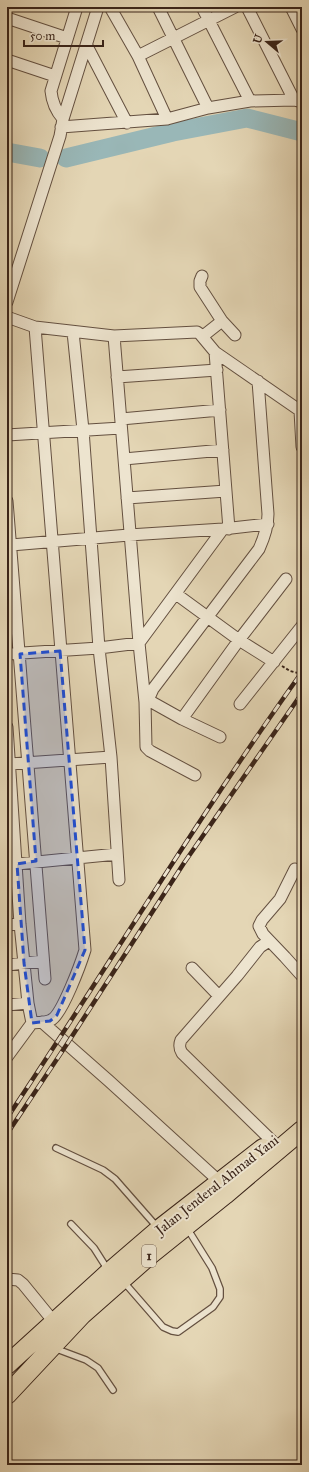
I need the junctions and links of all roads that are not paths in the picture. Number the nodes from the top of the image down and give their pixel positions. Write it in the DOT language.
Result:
graph roads {
  1 [pos="77,7"];
  2 [pos="98,7"];
  3 [pos="110,7"];
  4 [pos="158,7"];
  5 [pos="202,7"];
  6 [pos="235,7"];
  7 [pos="247,7"];
  8 [pos="291,7"];
  9 [pos="7,18"];
  10 [pos="209,21"];
  11 [pos="302,29"];
  12 [pos="67,38"];
  13 [pos="173,38"];
  14 [pos="87,46"];
  15 [pos="138,56"];
  16 [pos="7,60"];
  17 [pos="55,76"];
  18 [pos="250,101"];
  19 [pos="298,101"];
  20 [pos="208,108"];
  21 [pos="167,119"];
  22 [pos="127,123"];
  23 [pos="61,127"];
  24 [pos="202,276"];
  25 [pos="7,302"];
  26 [pos="7,317"];
  27 [pos="222,321"];
  28 [pos="35,327"];
  29 [pos="73,332"];
  30 [pos="114,336"];
  31 [pos="203,336"];
  32 [pos="235,336"];
  33 [pos="215,352"];
  34 [pos="217,370"];
  35 [pos="117,377"];
  36 [pos="258,381"];
  37 [pos="220,410"];
  38 [pos="301,411"];
  39 [pos="121,424"];
  40 [pos="82,430"];
  41 [pos="42,433"];
  42 [pos="7,435"];
  43 [pos="302,447"];
  44 [pos="223,450"];
  45 [pos="124,459"];
  46 [pos="226,491"];
  47 [pos="127,498"];
  48 [pos="7,501"];
  49 [pos="268,524"];
  50 [pos="226,529"];
  51 [pos="129,535"];
  52 [pos="91,538"];
  53 [pos="51,542"];
  54 [pos="11,545"];
  55 [pos="286,580"];
  56 [pos="176,594"];
  57 [pos="207,618"];
  58 [pos="302,626"];
  59 [pos="239,640"];
  60 [pos="138,643"];
  61 [pos="99,648"];
  62 [pos="60,651"];
  63 [pos="7,654"];
  64 [pos="20,654"];
  65 [pos="274,662"];
  66 [pos="146,701"];
  67 [pos="240,704"];
  68 [pos="182,719"];
  69 [pos="7,733"];
  70 [pos="220,737"];
  71 [pos="111,757"];
  72 [pos="70,760"];
  73 [pos="27,762"];
  74 [pos="10,764"];
  75 [pos="195,775"];
  76 [pos="11,847"];
  77 [pos="118,854"];
  78 [pos="77,857"];
  79 [pos="36,861"];
  80 [pos="17,864"];
  81 [pos="295,869"];
  82 [pos="119,880"];
  83 [pos="12,885"];
  84 [pos="20,924"];
  85 [pos="7,925"];
  86 [pos="269,941"];
  87 [pos="43,961"];
  88 [pos="24,963"];
  89 [pos="7,965"];
  90 [pos="192,968"];
  91 [pos="302,976"];
  92 [pos="45,979"];
  93 [pos="219,996"];
  94 [pos="28,1003"];
  95 [pos="7,1005"];
  96 [pos="37,1022"];
  97 [pos="12,1045"];
  98 [pos="7,1057"];
  99 [pos="302,1118"];
  100 [pos="302,1130"];
  101 [pos="272,1141"];
  102 [pos="56,1148"];
  103 [pos="220,1182"];
  104 [pos="71,1224"];
  105 [pos="186,1226"];
  106 [pos="159,1229"];
  107 [pos="116,1276"];
  108 [pos="7,1279"];
  109 [pos="54,1322"];
  110 [pos="52,1347"];
  111 [pos="7,1365"];
  112 [pos="113,1390"];
  113 [pos="7,1395"];
  1 -- 12 [label="street"];
  2 -- 14 [label="street"];
  3 -- 15 [label="street"];
  4 -- 13 [label="street"];
  5 -- 10 [label="street"];
  6 -- 10 [label="street"];
  7 -- 19 [label="street"];
  8 -- 11 [label="street"];
  9 -- 12 [label="street"];
  10 -- 13 [label="street"];
  10 -- 18 [label="street"];
  12 -- 17 [label="street"];
  13 -- 15 [label="street"];
  13 -- 20 [label="street"];
  14 -- 22 [label="street"];
  14 -- 23 [label="street"];
  15 -- 21 [label="street"];
  16 -- 17 [label="street"];
  17 -- 23 [label="street"];
  18 -- 19 [label="street"];
  18 -- 20 [label="street"];
  20 -- 21 [label="street"];
  21 -- 22 [label="street"];
  22 -- 23 [label="street"];
  23 -- 25 [label="street"];
  24 -- 27 [label="street"];
  26 -- 28 [label="street"];
  27 -- 31 [label="street"];
  27 -- 32 [label="street"];
  28 -- 29 [label="street"];
  28 -- 41 [label="street"];
  29 -- 30 [label="street"];
  29 -- 40 [label="street"];
  30 -- 31 [label="street"];
  30 -- 35 [label="street"];
  31 -- 33 [label="street"];
  33 -- 34 [label="street"];
  33 -- 36 [label="street"];
  34 -- 35 [label="street"];
  34 -- 37 [label="street"];
  35 -- 39 [label="street"];
  36 -- 38 [label="street"];
  36 -- 49 [label="street"];
  37 -- 39 [label="street"];
  37 -- 44 [label="street"];
  38 -- 43 [label="street"];
  39 -- 40 [label="street"];
  39 -- 45 [label="street"];
  40 -- 41 [label="street"];
  40 -- 52 [label="street"];
  41 -- 42 [label="street"];
  41 -- 53 [label="street"];
  44 -- 45 [label="street"];
  44 -- 46 [label="street"];
  45 -- 47 [label="street"];
  46 -- 47 [label="street"];
  46 -- 50 [label="street"];
  47 -- 51 [label="street"];
  48 -- 54 [label="street"];
  49 -- 50 [label="street"];
  49 -- 57 [label="street"];
  50 -- 51 [label="street"];
  50 -- 56 [label="street"];
  51 -- 52 [label="street"];
  51 -- 60 [label="street"];
  52 -- 53 [label="street"];
  52 -- 61 [label="street"];
  53 -- 54 [label="street"];
  53 -- 62 [label="street"];
  54 -- 64 [label="street"];
  55 -- 59 [label="street"];
  56 -- 57 [label="street"];
  56 -- 60 [label="street"];
  57 -- 59 [label="street"];
  57 -- 66 [label="street"];
  58 -- 65 [label="street"];
  59 -- 65 [label="street"];
  59 -- 68 [label="street"];
  60 -- 61 [label="street"];
  60 -- 66 [label="street"];
  61 -- 62 [label="street"];
  61 -- 71 [label="street"];
  62 -- 64 [label="street"];
  62 -- 72 [label="street"];
  63 -- 64 [label="street"];
  64 -- 73 [label="street"];
  65 -- 67 [label="street"];
  66 -- 68 [label="street"];
  66 -- 75 [label="street"];
  68 -- 70 [label="street"];
  69 -- 74 [label="street"];
  71 -- 72 [label="street"];
  71 -- 77 [label="street"];
  72 -- 73 [label="street"];
  72 -- 78 [label="street"];
  73 -- 74 [label="street"];
  73 -- 79 [label="street"];
  74 -- 76 [label="street"];
  76 -- 80 [label="street"];
  77 -- 78 [label="street"];
  77 -- 82 [label="street"];
  78 -- 79 [label="street"];
  78 -- 96 [label="street"];
  79 -- 80 [label="street"];
  79 -- 87 [label="street"];
  80 -- 83 [label="street"];
  81 -- 86 [label="street"];
  83 -- 84 [label="street"];
  84 -- 85 [label="street"];
  84 -- 88 [label="street"];
  86 -- 91 [label="street"];
  86 -- 93 [label="street"];
  87 -- 88 [label="street"];
  87 -- 92 [label="street"];
  88 -- 89 [label="street"];
  88 -- 94 [label="street"];
  90 -- 93 [label="street"];
  93 -- 101 [label="street"];
  94 -- 95 [label="street"];
  94 -- 96 [label="street"];
  96 -- 97 [label="street"];
  96 -- 103 [label="street"];
  97 -- 98 [label="street"];
  99 -- 101 [label="highway, Jalan Jenderal Ahmad Yani / 1"];
  100 -- 105 [label="highway, Jalan Jenderal Ahmad Yani / 1"];
  101 -- 103 [label="highway, Jalan Jenderal Ahmad Yani / 1"];
  102 -- 106 [label="lane"];
  103 -- 106 [label="highway, Jalan Jenderal Ahmad Yani / 1"];
  104 -- 107 [label="lane"];
  105 -- 107 [label="highway, Jalan Jenderal Ahmad Yani / 1"];
  105 -- 107 [label="lane"];
  106 -- 107 [label="highway, Jalan Jenderal Ahmad Yani / 1"];
  107 -- 109 [label="highway, Jalan Jenderal Ahmad Yani / 1"];
  107 -- 110 [label="highway, Jalan Jenderal Ahmad Yani / 1"];
  108 -- 109 [label="street"];
  109 -- 111 [label="highway, Jalan Jenderal Ahmad Yani / 1"];
  110 -- 112 [label="lane"];
  110 -- 113 [label="highway, Jalan Jenderal Ahmad Yani / 1"];
}
